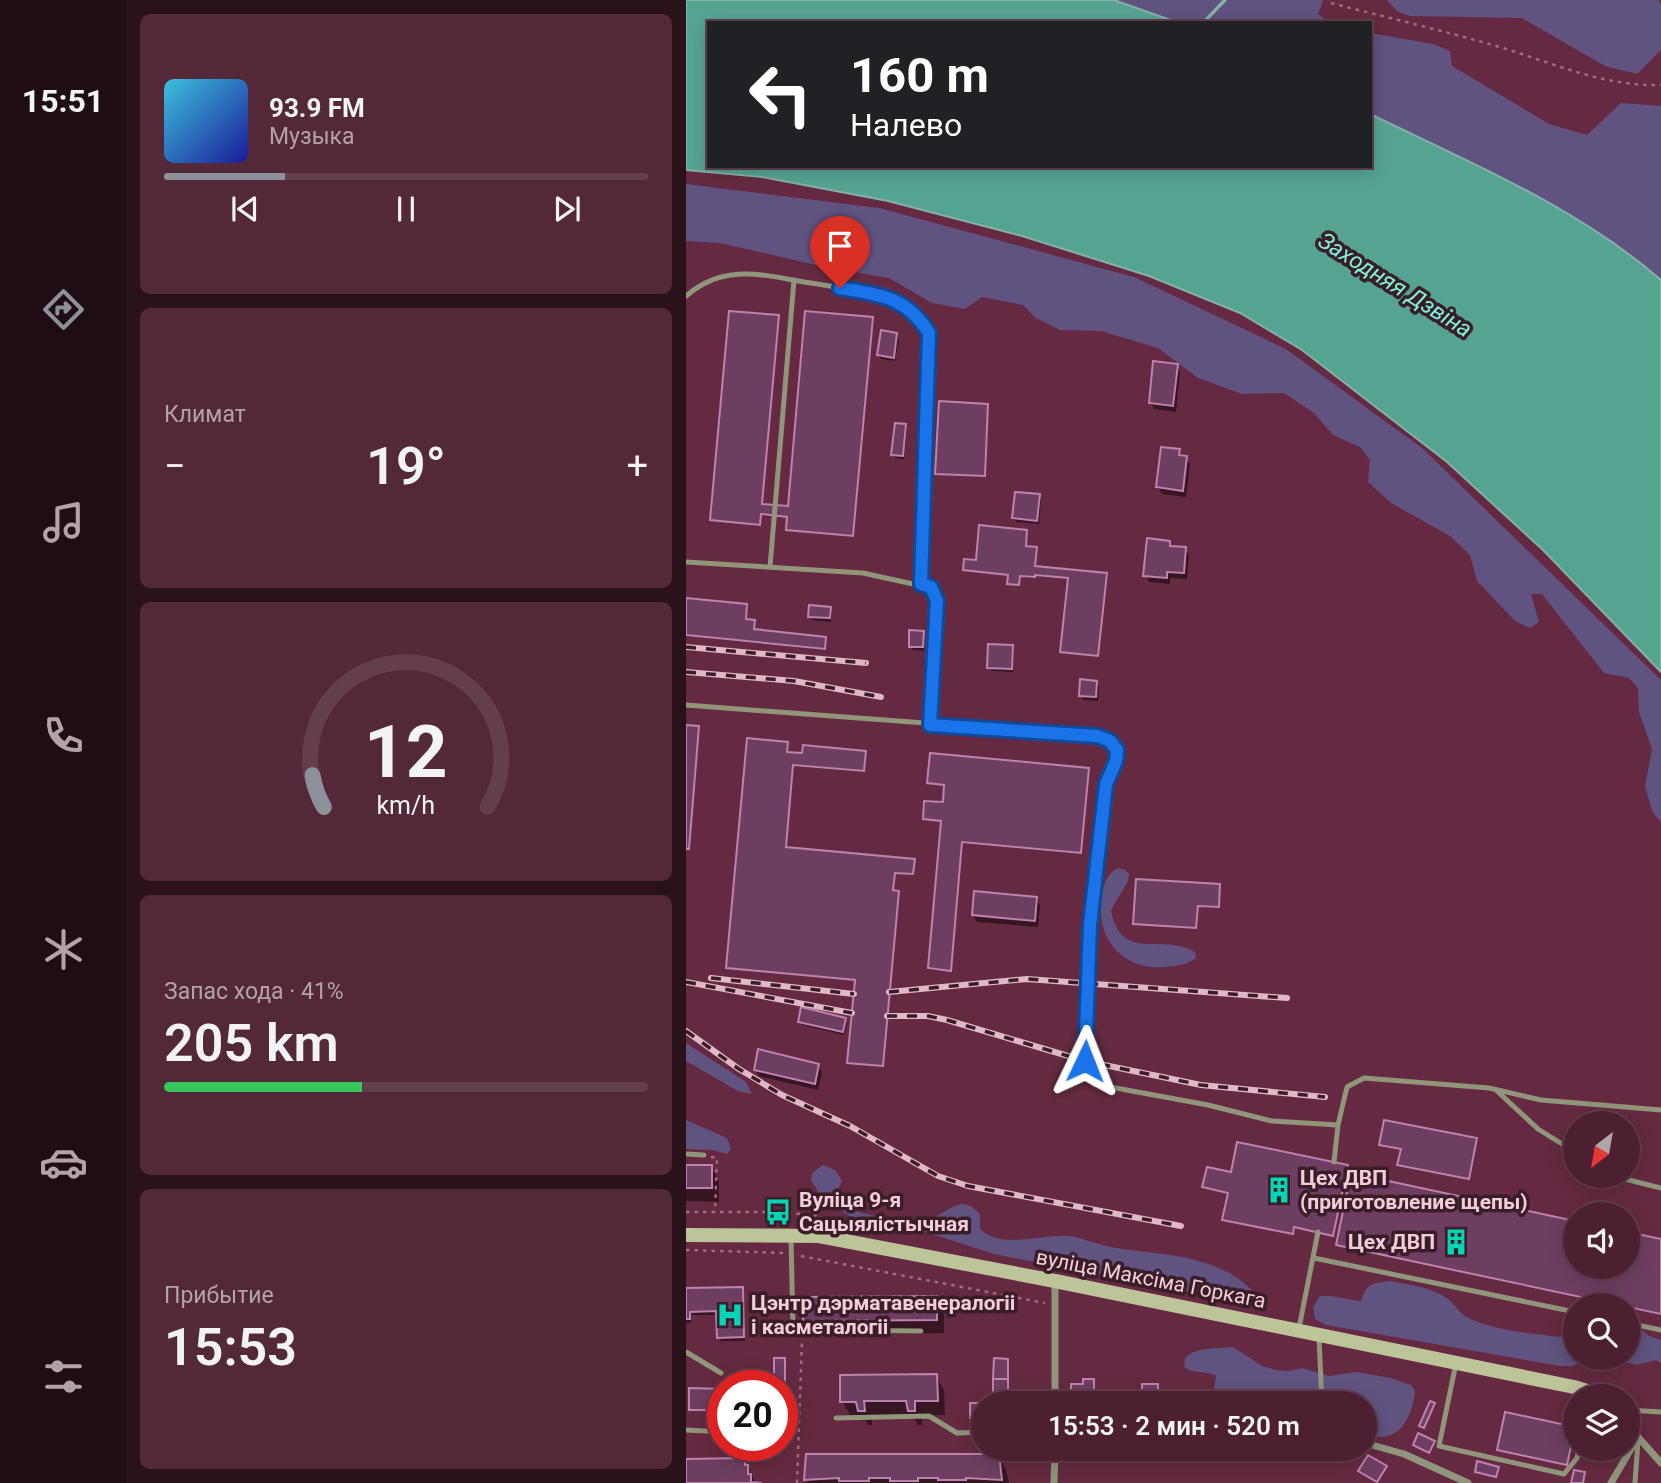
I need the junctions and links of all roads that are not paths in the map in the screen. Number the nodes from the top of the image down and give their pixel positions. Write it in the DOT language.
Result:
graph roads {
  1 [pos="794,280"];
  2 [pos="686,296"];
  3 [pos="686,562"];
  4 [pos="770,567"];
  5 [pos="921,584"];
  6 [pos="686,705"];
  7 [pos="930,725"];
  8 [pos="1495,1089"];
  9 [pos="1661,1110"];
  10 [pos="1338,1125"];
  11 [pos="1563,1145"];
  12 [pos="686,1154"];
  13 [pos="704,1155"];
  14 [pos="1334,1162"];
  15 [pos="1640,1183"];
  16 [pos="1661,1188"];
  17 [pos="1318,1232"];
  18 [pos="686,1235"];
  19 [pos="791,1235"];
  20 [pos="1314,1258"];
  21 [pos="1055,1281"];
  22 [pos="1563,1310"];
  23 [pos="1640,1326"];
  24 [pos="1661,1330"];
  25 [pos="921,1331"];
  26 [pos="1299,1331"];
  27 [pos="1319,1335"];
  28 [pos="686,1352"];
  29 [pos="1456,1363"];
  30 [pos="715,1370"];
  31 [pos="1563,1387"];
  32 [pos="1055,1391"];
  33 [pos="1321,1391"];
  34 [pos="1640,1411"];
  35 [pos="1661,1412"];
  36 [pos="835,1418"];
  37 [pos="686,1430"];
  38 [pos="707,1431"];
  39 [pos="971,1432"];
  40 [pos="1640,1439"];
  41 [pos="1377,1446"];
  42 [pos="1055,1461"];
  43 [pos="1575,1461"];
  44 [pos="1624,1461"];
  45 [pos="1636,1461"];
  46 [pos="1661,1463"];
  47 [pos="1054,1481"];
  48 [pos="1045,1483"];
  49 [pos="1468,1483"];
  50 [pos="1611,1483"];
  51 [pos="1635,1483"];
  1 -- 2 [label="lane"];
  1 -- 4 [label="lane"];
  1 -- 5 [label="lane"];
  3 -- 4 [label="lane"];
  4 -- 5 [label="lane"];
  5 -- 7 [label="lane"];
  6 -- 7 [label="lane"];
  7 -- 10 [label="lane"];
  8 -- 9 [label="lane"];
  8 -- 10 [label="lane"];
  8 -- 11 [label="lane"];
  10 -- 14 [label="lane"];
  12 -- 13 [label="lane"];
  15 -- 16 [label="lane"];
  17 -- 20 [label="lane"];
  18 -- 19 [label="main road, вуліца Максіма Горкага"];
  19 -- 21 [label="main road, вуліца Максіма Горкага"];
  19 -- 25 [label="lane"];
  20 -- 22 [label="lane"];
  20 -- 26 [label="lane"];
  21 -- 26 [label="main road, вуліца Максіма Горкага"];
  21 -- 32 [label="street"];
  23 -- 24 [label="lane"];
  26 -- 27 [label="main road, вуліца Максіма Горкага"];
  27 -- 29 [label="main road, вуліца Максіма Горкага"];
  27 -- 33 [label="lane"];
  28 -- 30 [label="lane"];
  29 -- 31 [label="main road, вуліца Максіма Горкага"];
  29 -- 43 [label="lane"];
  34 -- 35 [label="lane"];
  36 -- 39 [label="lane"];
  37 -- 38 [label="lane"];
  40 -- 46 [label="street"];
  41 -- 49 [label="street"];
  42 -- 47 [label="street"];
  44 -- 50 [label="street"];
  45 -- 51 [label="lane"];
  47 -- 48 [label="lane"];
}
